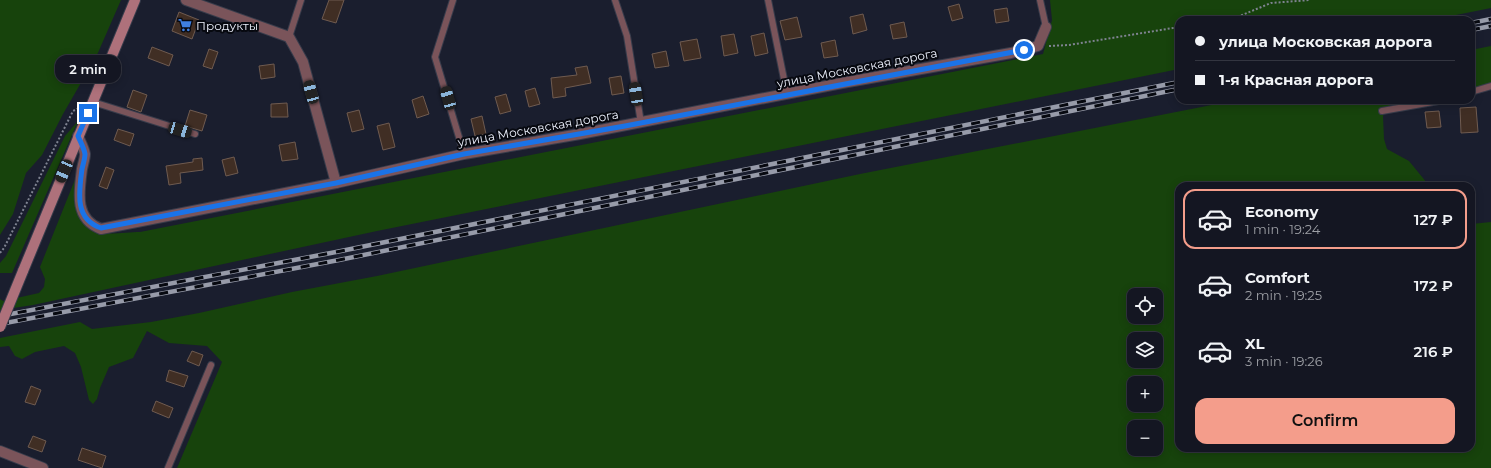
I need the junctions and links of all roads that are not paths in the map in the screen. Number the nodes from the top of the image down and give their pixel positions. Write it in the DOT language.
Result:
graph roads {
  1 [pos="135,0"];
  2 [pos="186,0"];
  3 [pos="301,0"];
  4 [pos="453,0"];
  5 [pos="615,0"];
  6 [pos="768,0"];
  7 [pos="1040,0"];
  8 [pos="1046,27"];
  9 [pos="289,37"];
  10 [pos="1491,86"];
  11 [pos="1475,91"];
  12 [pos="787,94"];
  13 [pos="93,102"];
  14 [pos="1421,104"];
  15 [pos="1382,111"];
  16 [pos="640,123"];
  17 [pos="195,134"];
  18 [pos="78,136"];
  19 [pos="464,154"];
  20 [pos="336,183"];
  21 [pos="0,326"];
  22 [pos="211,366"];
  23 [pos="0,451"];
  24 [pos="43,468"];
  25 [pos="168,468"];
  1 -- 13 [label="main road"];
  2 -- 9 [label="street"];
  3 -- 9 [label="lane"];
  4 -- 19 [label="lane"];
  5 -- 16 [label="lane"];
  6 -- 12 [label="lane"];
  7 -- 8 [label="lane"];
  8 -- 12 [label="street, улица Московская дорога"];
  9 -- 20 [label="street"];
  10 -- 11 [label="lane"];
  12 -- 16 [label="street, улица Московская дорога"];
  13 -- 17 [label="lane"];
  13 -- 18 [label="main road"];
  14 -- 15 [label="lane"];
  16 -- 19 [label="street, улица Московская дорога"];
  18 -- 20 [label="street, улица Московская дорога"];
  18 -- 21 [label="main road, bridge"];
  19 -- 20 [label="street, улица Московская дорога"];
  22 -- 25 [label="lane"];
  23 -- 24 [label="street"];
}
